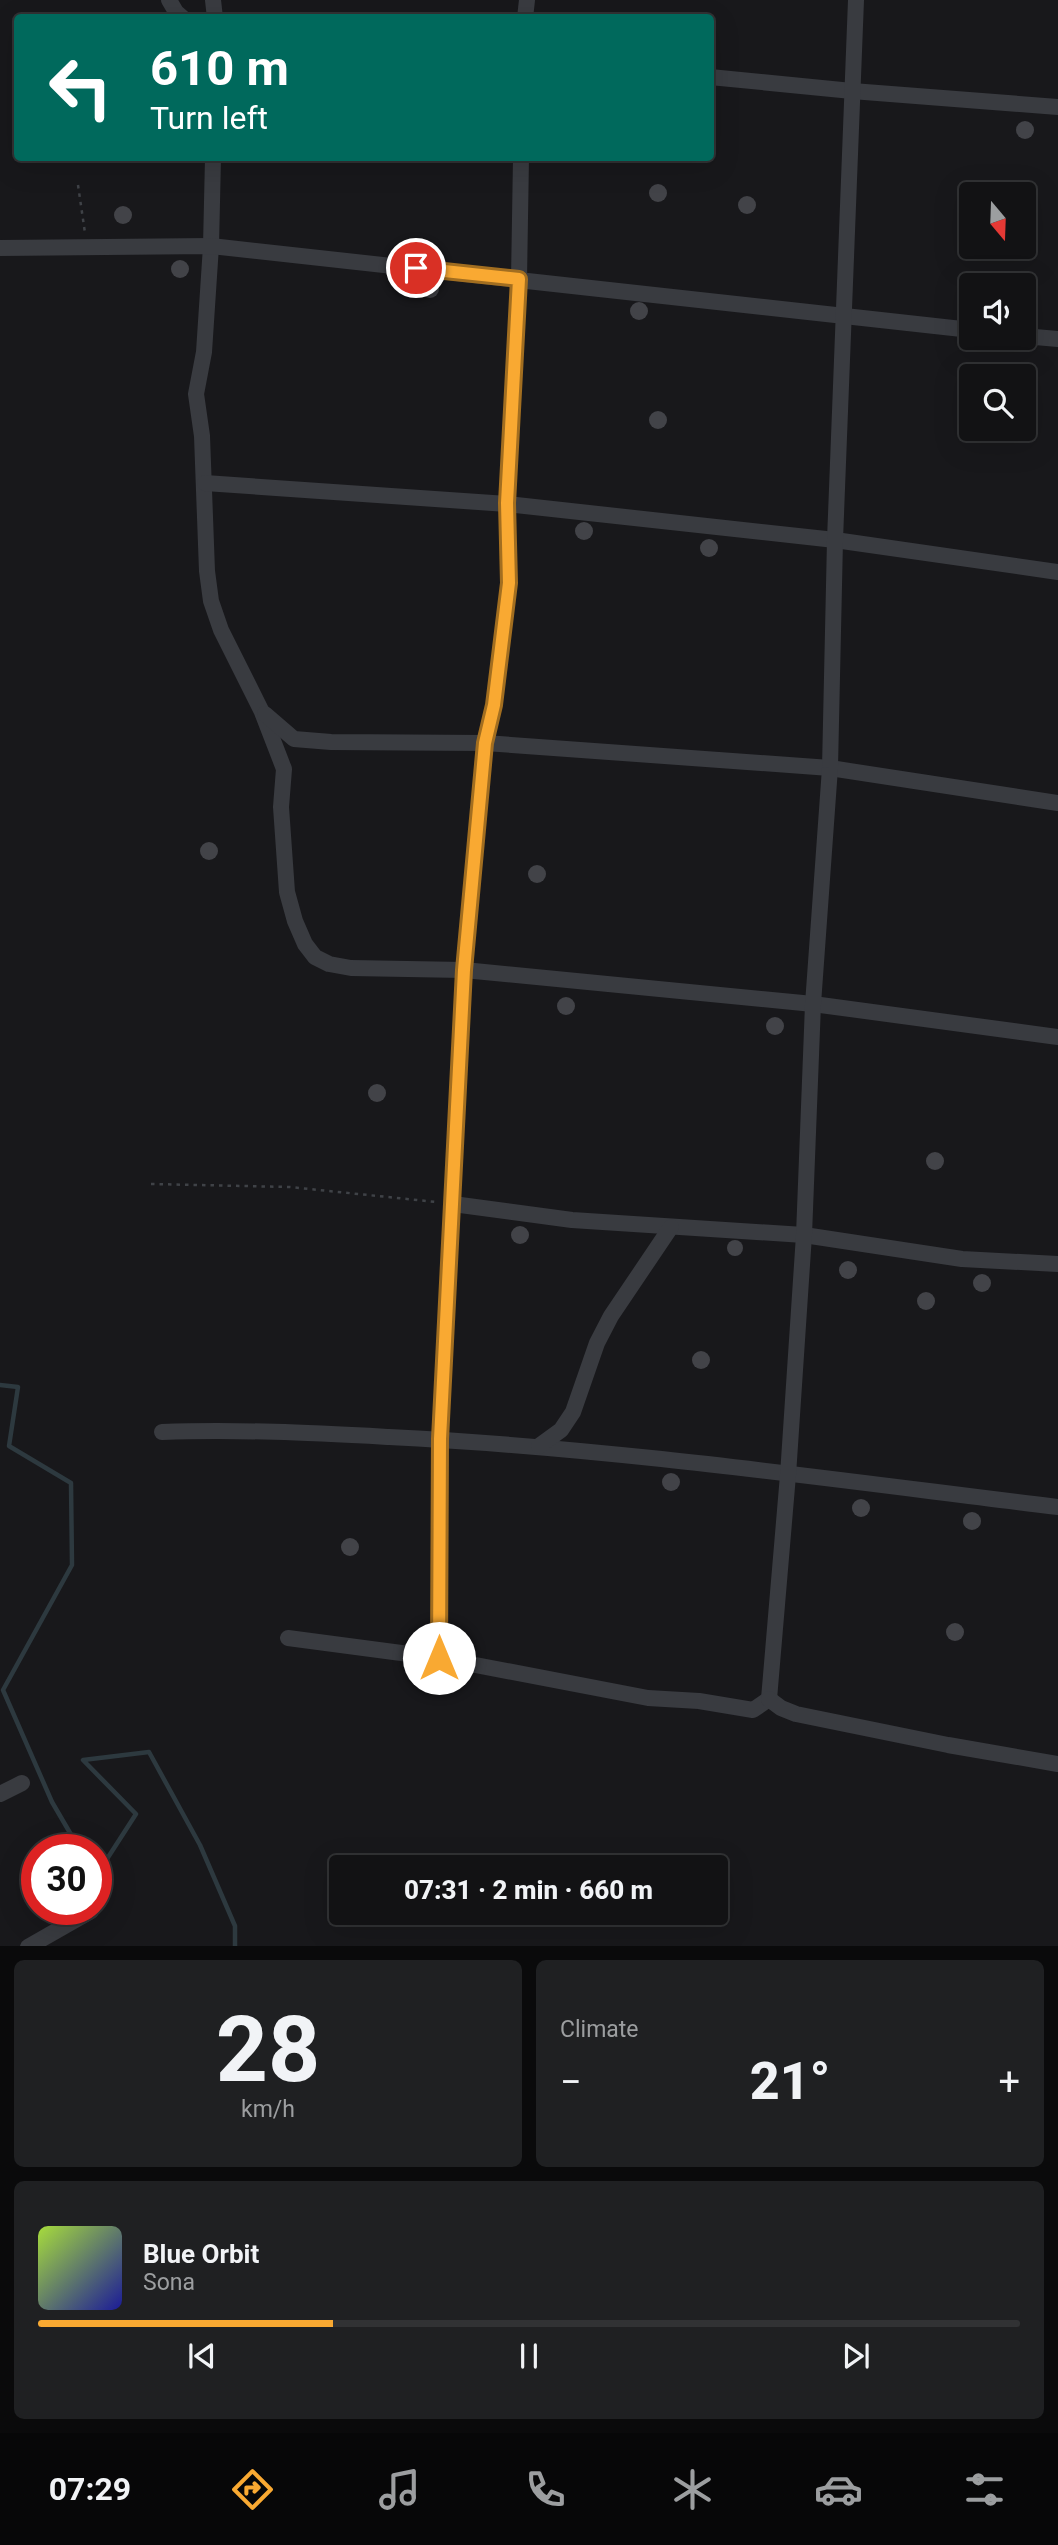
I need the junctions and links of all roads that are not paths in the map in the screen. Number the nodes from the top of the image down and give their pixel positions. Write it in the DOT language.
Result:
graph roads {
  1 [pos="856,0"];
  2 [pos="714,77"];
  3 [pos="852,91"];
  4 [pos="1058,107"];
  5 [pos="213,161"];
  6 [pos="520,161"];
  7 [pos="211,246"];
  8 [pos="0,248"];
  9 [pos="519,279"];
  10 [pos="845,318"];
  11 [pos="959,329"];
  12 [pos="1036,336"];
  13 [pos="1058,339"];
  14 [pos="205,483"];
  15 [pos="507,503"];
  16 [pos="835,540"];
  17 [pos="1058,572"];
  18 [pos="262,712"];
  19 [pos="485,743"];
  20 [pos="830,768"];
  21 [pos="1058,803"];
  22 [pos="464,970"];
  23 [pos="813,1004"];
  24 [pos="1058,1037"];
  25 [pos="453,1204"];
  26 [pos="671,1227"];
  27 [pos="804,1235"];
  28 [pos="1058,1264"];
  29 [pos="162,1432"];
  30 [pos="440,1439"];
  31 [pos="539,1446"];
  32 [pos="788,1475"];
  33 [pos="1058,1507"];
  34 [pos="288,1638"];
  35 [pos="439,1658"];
  36 [pos="769,1699"];
  37 [pos="1058,1764"];
  38 [pos="22,1783"];
  39 [pos="0,1794"];
  40 [pos="66,1925"];
  41 [pos="30,1946"];
  1 -- 3 [label="street"];
  2 -- 3 [label="street"];
  3 -- 4 [label="street"];
  3 -- 10 [label="street"];
  5 -- 7 [label="street"];
  6 -- 9 [label="street"];
  7 -- 8 [label="street"];
  7 -- 9 [label="street"];
  7 -- 14 [label="street"];
  9 -- 10 [label="street"];
  9 -- 15 [label="street"];
  10 -- 11 [label="street"];
  10 -- 16 [label="street"];
  12 -- 13 [label="street"];
  14 -- 15 [label="street"];
  14 -- 18 [label="street"];
  15 -- 16 [label="street"];
  15 -- 19 [label="street"];
  16 -- 17 [label="street"];
  16 -- 20 [label="street"];
  18 -- 19 [label="street"];
  18 -- 22 [label="street"];
  19 -- 20 [label="street"];
  19 -- 22 [label="street"];
  20 -- 21 [label="street"];
  20 -- 23 [label="street"];
  22 -- 23 [label="street"];
  22 -- 25 [label="street"];
  23 -- 24 [label="street"];
  23 -- 27 [label="street"];
  25 -- 26 [label="street"];
  25 -- 30 [label="street"];
  26 -- 27 [label="street"];
  26 -- 31 [label="street"];
  27 -- 28 [label="street"];
  27 -- 32 [label="street"];
  29 -- 30 [label="street"];
  30 -- 31 [label="street"];
  30 -- 35 [label="street"];
  31 -- 32 [label="street"];
  32 -- 33 [label="street"];
  32 -- 36 [label="street"];
  34 -- 35 [label="street"];
  35 -- 36 [label="street"];
  36 -- 37 [label="street"];
  38 -- 39 [label="street"];
  40 -- 41 [label="street"];
}
